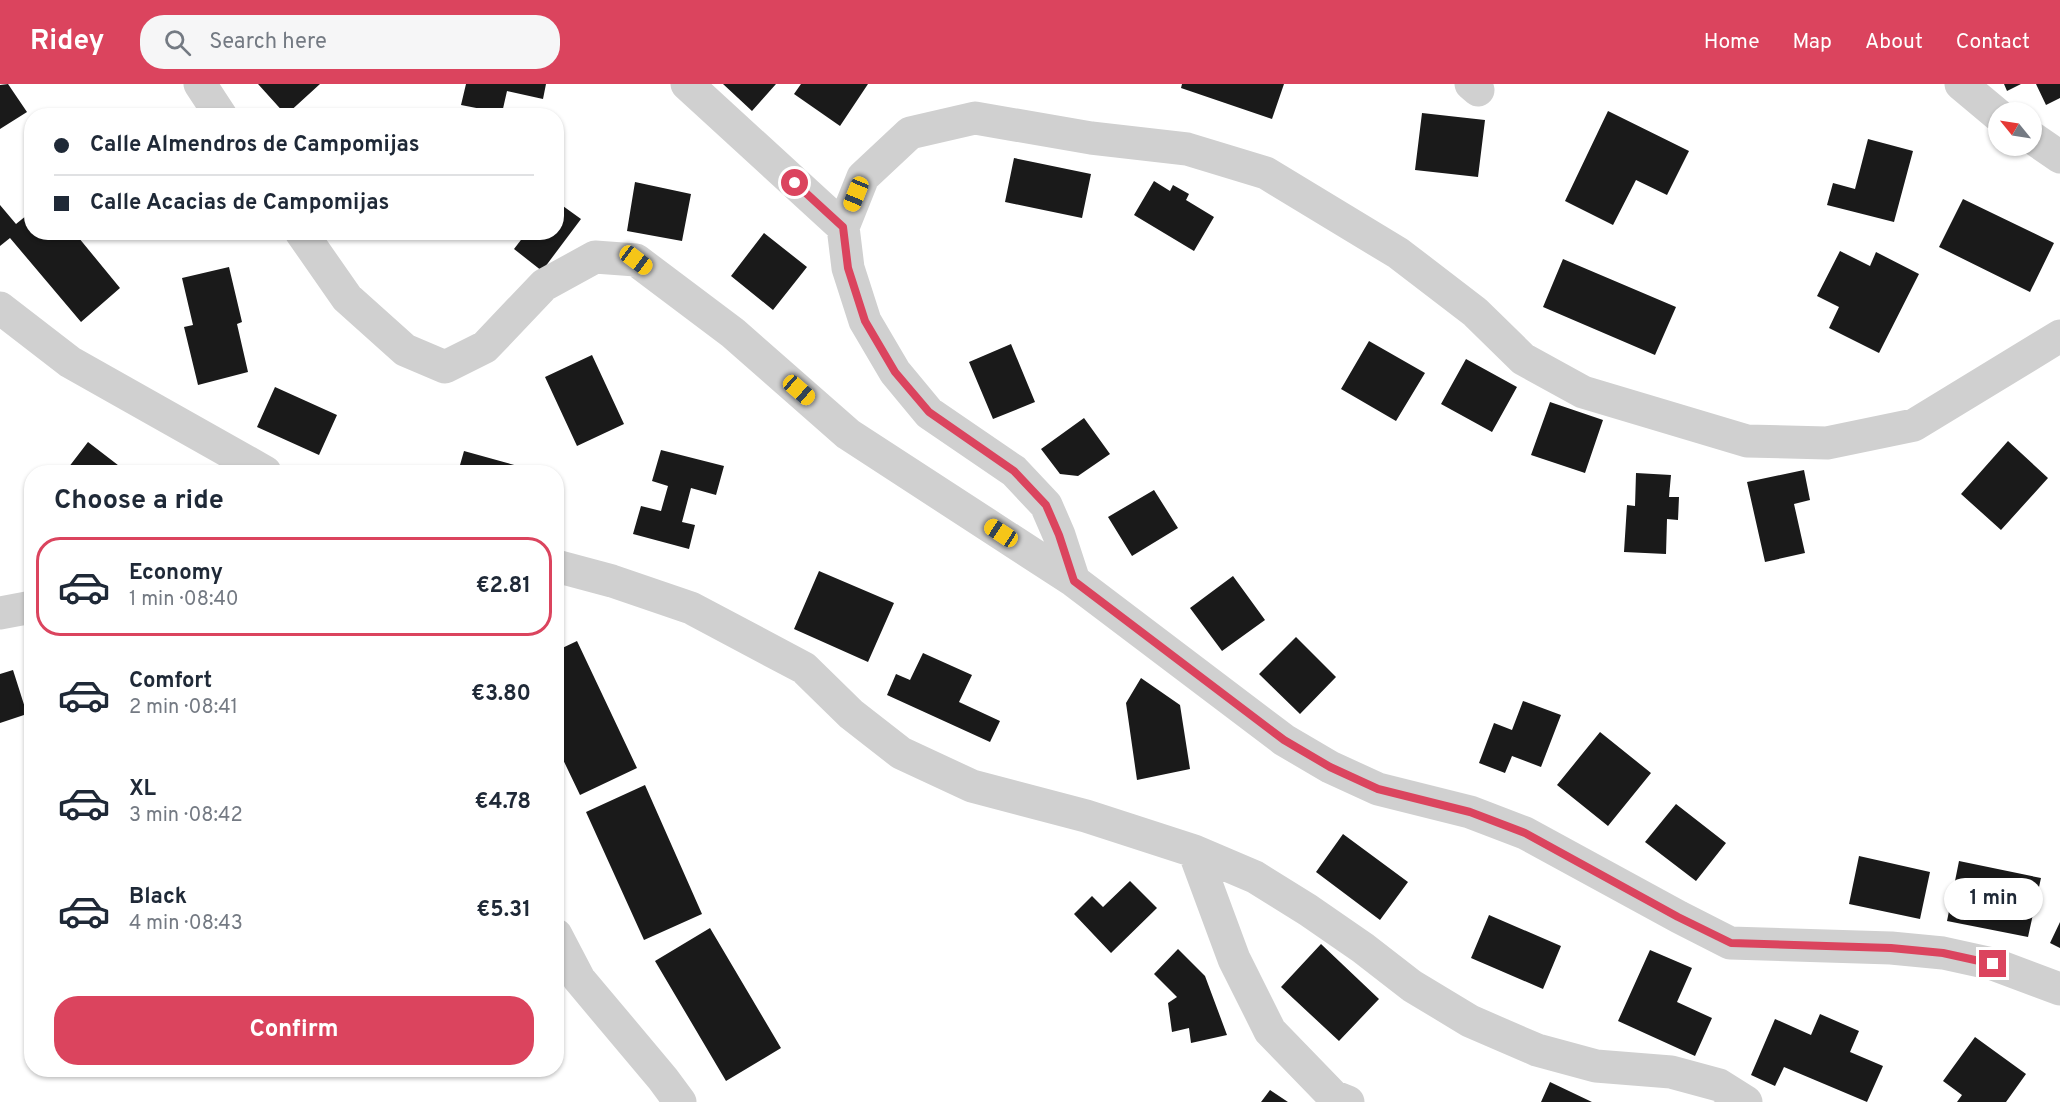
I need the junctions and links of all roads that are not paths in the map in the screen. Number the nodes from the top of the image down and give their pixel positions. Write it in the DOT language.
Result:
graph roads {
  1 [pos="200,84"];
  2 [pos="687,84"];
  3 [pos="1961,84"];
  4 [pos="1988,107"];
  5 [pos="216,108"];
  6 [pos="2042,144"];
  7 [pos="2060,156"];
  8 [pos="843,227"];
  9 [pos="307,240"];
  10 [pos="0,308"];
  11 [pos="2060,336"];
  12 [pos="253,465"];
  13 [pos="564,568"];
  14 [pos="1074,581"];
  15 [pos="24,608"];
  16 [pos="0,613"];
  17 [pos="1194,851"];
  18 [pos="564,950"];
  19 [pos="2060,989"];
  20 [pos="680,1102"];
  21 [pos="1348,1102"];
  22 [pos="1746,1102"];
  1 -- 5 [label="street"];
  2 -- 8 [label="street"];
  3 -- 4 [label="street"];
  6 -- 7 [label="street"];
  8 -- 11 [label="street"];
  8 -- 14 [label="street"];
  9 -- 14 [label="street"];
  10 -- 12 [label="street"];
  13 -- 17 [label="street"];
  14 -- 19 [label="street"];
  15 -- 16 [label="street"];
  17 -- 21 [label="street"];
  17 -- 22 [label="street"];
  18 -- 20 [label="street"];
}
